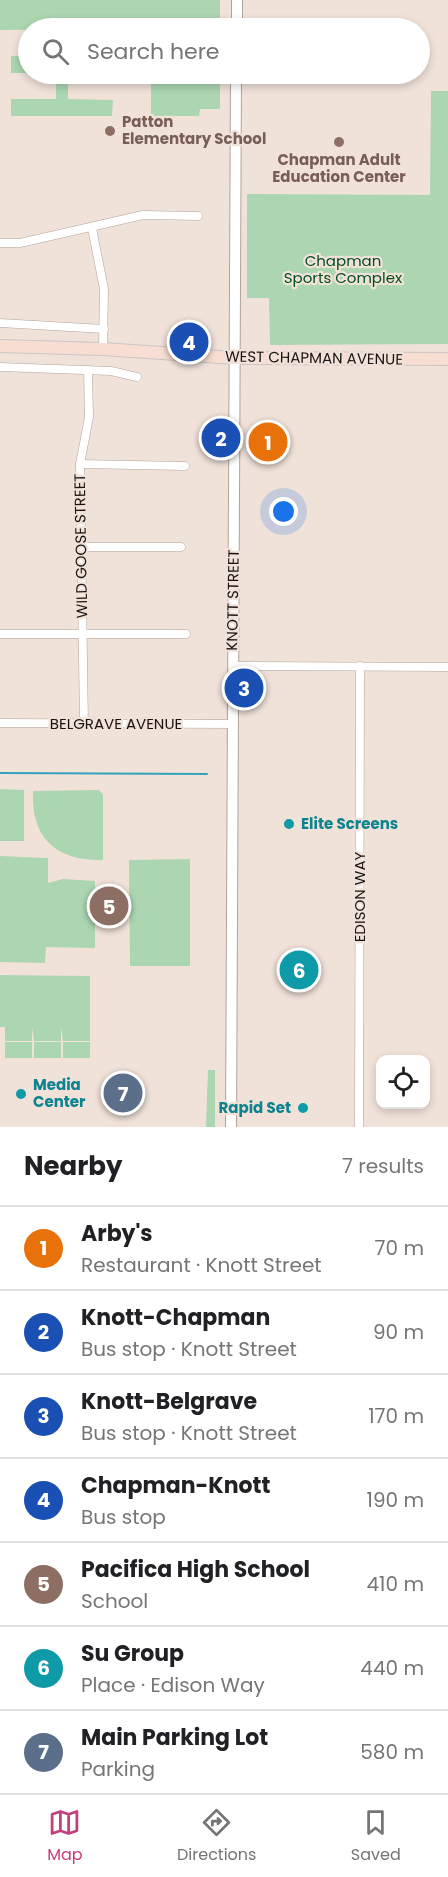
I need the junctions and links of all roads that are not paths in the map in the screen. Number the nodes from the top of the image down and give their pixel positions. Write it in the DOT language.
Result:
graph roads {
  1 [pos="237,0"];
  2 [pos="237,18"];
  3 [pos="236,84"];
  4 [pos="198,216"];
  5 [pos="92,228"];
  6 [pos="0,243"];
  7 [pos="0,324"];
  8 [pos="104,329"];
  9 [pos="0,346"];
  10 [pos="103,349"];
  11 [pos="235,358"];
  12 [pos="448,359"];
  13 [pos="0,367"];
  14 [pos="88,370"];
  15 [pos="137,377"];
  16 [pos="80,464"];
  17 [pos="185,466"];
  18 [pos="80,547"];
  19 [pos="181,547"];
  20 [pos="0,634"];
  21 [pos="82,634"];
  22 [pos="186,634"];
  23 [pos="233,666"];
  24 [pos="360,666"];
  25 [pos="448,667"];
  26 [pos="0,723"];
  27 [pos="84,724"];
  28 [pos="233,724"];
  29 [pos="231,1127"];
  30 [pos="359,1127"];
  1 -- 2 [label="main road"];
  3 -- 11 [label="main road, KNOTT STREET"];
  4 -- 5 [label="street"];
  5 -- 6 [label="street"];
  5 -- 8 [label="street"];
  7 -- 8 [label="street"];
  8 -- 10 [label="street"];
  9 -- 10 [label="main road, WEST CHAPMAN AVENUE"];
  10 -- 11 [label="main road, WEST CHAPMAN AVENUE"];
  11 -- 12 [label="main road, WEST CHAPMAN AVENUE"];
  11 -- 23 [label="main road, KNOTT STREET"];
  13 -- 14 [label="street"];
  14 -- 15 [label="street"];
  14 -- 16 [label="street, WILD GOOSE STREET"];
  16 -- 17 [label="street"];
  16 -- 18 [label="street, WILD GOOSE STREET"];
  18 -- 19 [label="street"];
  18 -- 21 [label="street, WILD GOOSE STREET"];
  20 -- 21 [label="street"];
  21 -- 22 [label="street"];
  21 -- 27 [label="street, WILD GOOSE STREET"];
  23 -- 24 [label="street"];
  23 -- 28 [label="main road, KNOTT STREET"];
  24 -- 25 [label="street"];
  24 -- 30 [label="street, EDISON WAY"];
  26 -- 27 [label="street, BELGRAVE AVENUE"];
  27 -- 28 [label="street, BELGRAVE AVENUE"];
  28 -- 29 [label="main road, KNOTT STREET"];
}
